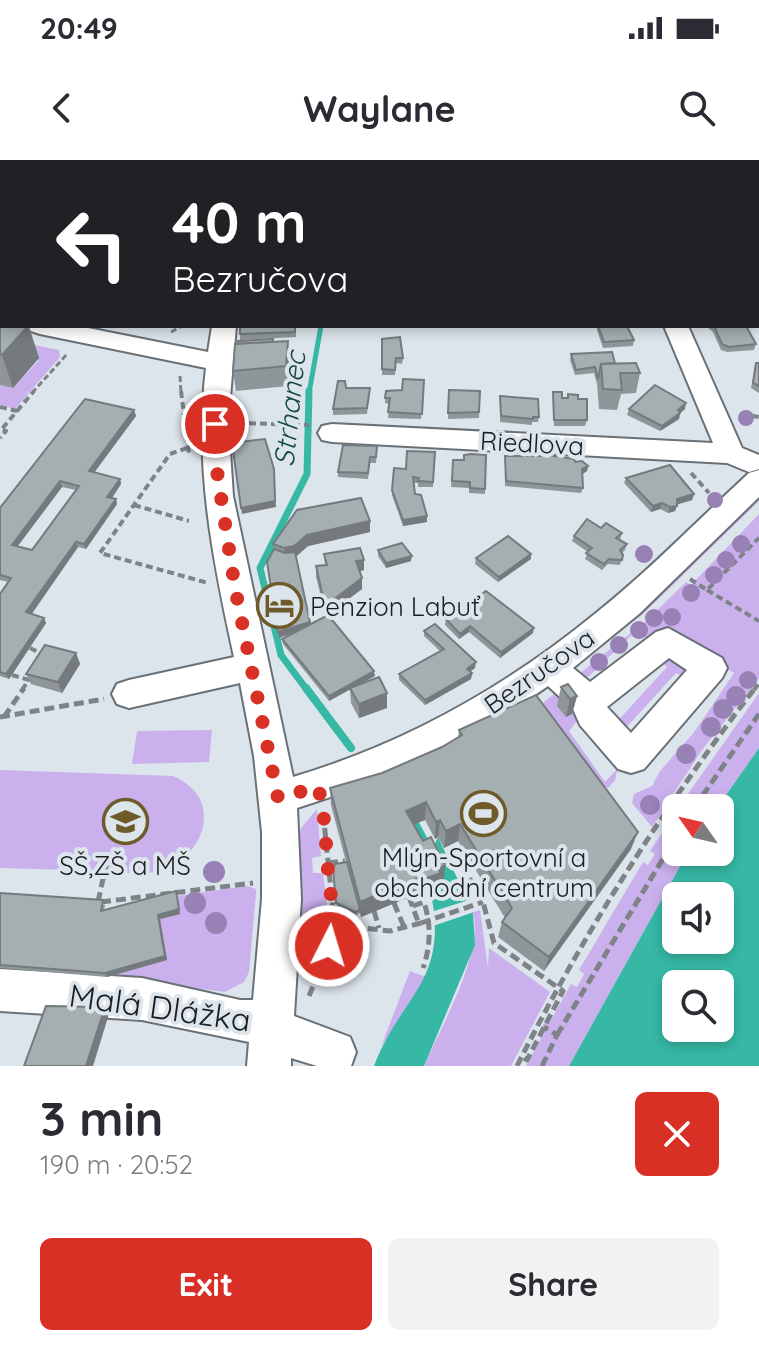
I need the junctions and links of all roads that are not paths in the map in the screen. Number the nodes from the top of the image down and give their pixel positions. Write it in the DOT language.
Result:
graph roads {
  1 [pos="50,328"];
  2 [pos="224,328"];
  3 [pos="677,328"];
  4 [pos="221,363"];
  5 [pos="332,433"];
  6 [pos="731,454"];
  7 [pos="759,466"];
  8 [pos="759,480"];
  9 [pos="252,667"];
  10 [pos="550,667"];
  11 [pos="129,694"];
  12 [pos="589,702"];
  13 [pos="278,798"];
  14 [pos="0,990"];
  15 [pos="276,1040"];
  16 [pos="335,1052"];
  1 -- 4 [label="street"];
  2 -- 4 [label="street"];
  3 -- 6 [label="street"];
  4 -- 9 [label="street"];
  5 -- 6 [label="street, Riedlova"];
  6 -- 7 [label="street"];
  8 -- 10 [label="street, Bezručova"];
  9 -- 11 [label="street"];
  9 -- 13 [label="street"];
  10 -- 12 [label="street"];
  10 -- 13 [label="street, Bezručova"];
  13 -- 15 [label="street"];
  14 -- 15 [label="street, Malá Dlážka"];
  15 -- 16 [label="street, Malá Dlážka"];
}
